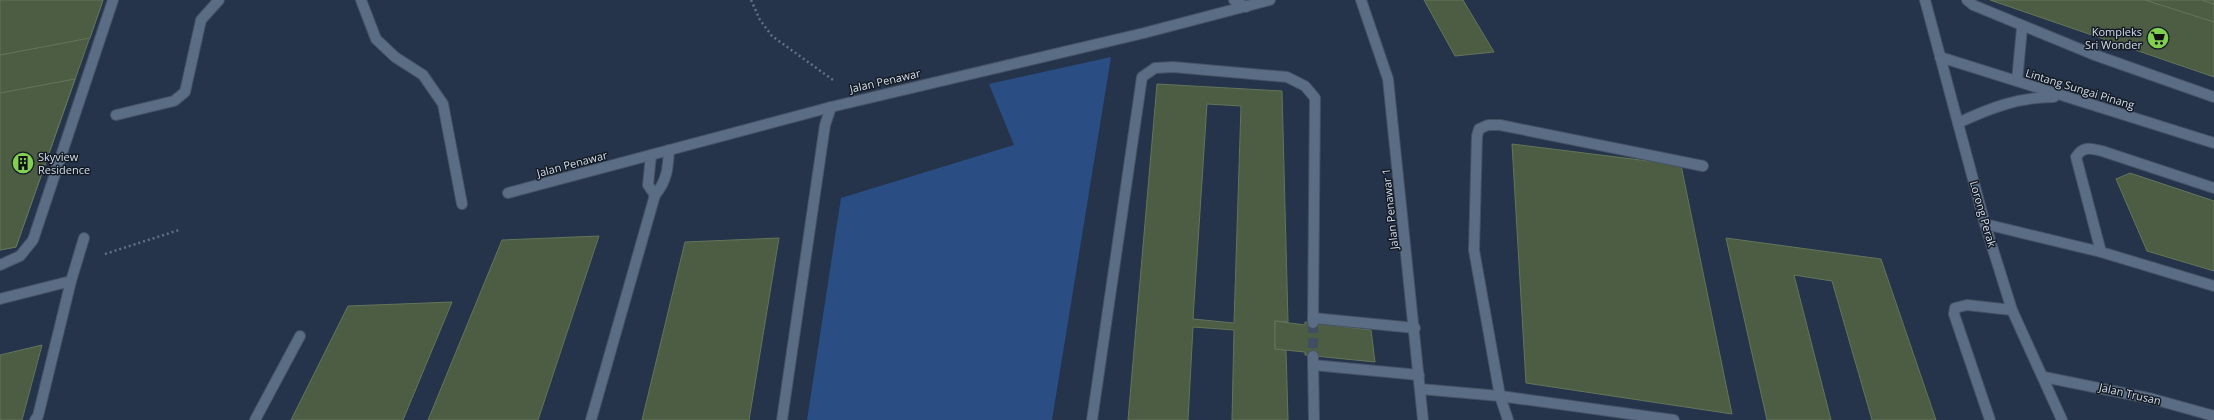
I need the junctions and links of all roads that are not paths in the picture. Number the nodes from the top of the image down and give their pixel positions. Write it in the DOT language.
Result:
graph roads {
  1 [pos="113,0"];
  2 [pos="219,0"];
  3 [pos="361,0"];
  4 [pos="1234,0"];
  5 [pos="1270,0"];
  6 [pos="1361,0"];
  7 [pos="1925,0"];
  8 [pos="1967,0"];
  9 [pos="1246,7"];
  10 [pos="2022,28"];
  11 [pos="1940,57"];
  12 [pos="2017,81"];
  13 [pos="2067,97"];
  14 [pos="2214,97"];
  15 [pos="831,106"];
  16 [pos="116,115"];
  17 [pos="1958,124"];
  18 [pos="2214,143"];
  19 [pos="669,150"];
  20 [pos="651,155"];
  21 [pos="1703,166"];
  22 [pos="2214,188"];
  23 [pos="508,193"];
  24 [pos="654,195"];
  25 [pos="462,204"];
  26 [pos="1985,224"];
  27 [pos="84,238"];
  28 [pos="2101,252"];
  29 [pos="0,265"];
  30 [pos="71,282"];
  31 [pos="2214,286"];
  32 [pos="0,299"];
  33 [pos="2012,310"];
  34 [pos="1415,328"];
  35 [pos="300,336"];
  36 [pos="1419,375"];
  37 [pos="2044,377"];
  38 [pos="1420,389"];
  39 [pos="1500,396"];
  40 [pos="2214,416"];
  41 [pos="35,420"];
  42 [pos="255,420"];
  43 [pos="591,420"];
  44 [pos="782,420"];
  45 [pos="1092,420"];
  46 [pos="1314,420"];
  47 [pos="1423,420"];
  48 [pos="1508,420"];
  49 [pos="1674,420"];
  50 [pos="1990,420"];
  51 [pos="2062,420"];
  1 -- 29 [label="street"];
  2 -- 16 [label="street"];
  3 -- 25 [label="street"];
  4 -- 9 [label="street"];
  5 -- 9 [label="street, Jalan Penawar"];
  6 -- 34 [label="street, Jalan Penawar 1"];
  7 -- 11 [label="street, Lorong Perak"];
  8 -- 10 [label="street"];
  9 -- 15 [label="street, Jalan Penawar"];
  10 -- 12 [label="street"];
  10 -- 14 [label="street"];
  11 -- 12 [label="street, Lintang Sungai Pinang"];
  11 -- 17 [label="street, Lorong Perak"];
  12 -- 13 [label="street, Lintang Sungai Pinang"];
  13 -- 17 [label="street"];
  13 -- 18 [label="street, Lintang Sungai Pinang"];
  15 -- 19 [label="street, Jalan Penawar"];
  15 -- 44 [label="street"];
  17 -- 26 [label="street, Lorong Perak"];
  19 -- 20 [label="street, Jalan Penawar"];
  19 -- 24 [label="street"];
  20 -- 23 [label="street, Jalan Penawar"];
  20 -- 24 [label="street"];
  21 -- 39 [label="street"];
  22 -- 28 [label="street"];
  24 -- 43 [label="street"];
  26 -- 28 [label="street"];
  26 -- 33 [label="street, Lorong Perak"];
  27 -- 30 [label="street"];
  28 -- 31 [label="street"];
  30 -- 32 [label="street"];
  30 -- 41 [label="street"];
  33 -- 37 [label="street, Lorong Perak"];
  33 -- 50 [label="street"];
  34 -- 36 [label="street, Jalan Penawar 1"];
  34 -- 45 [label="street"];
  35 -- 42 [label="street"];
  36 -- 38 [label="street, Jalan Penawar 1"];
  36 -- 46 [label="street"];
  37 -- 40 [label="street, Jalan Trusan"];
  37 -- 51 [label="street, Lorong Perak"];
  38 -- 39 [label="street"];
  38 -- 47 [label="street, Jalan Penawar 1"];
  39 -- 48 [label="street"];
  39 -- 49 [label="street"];
}
